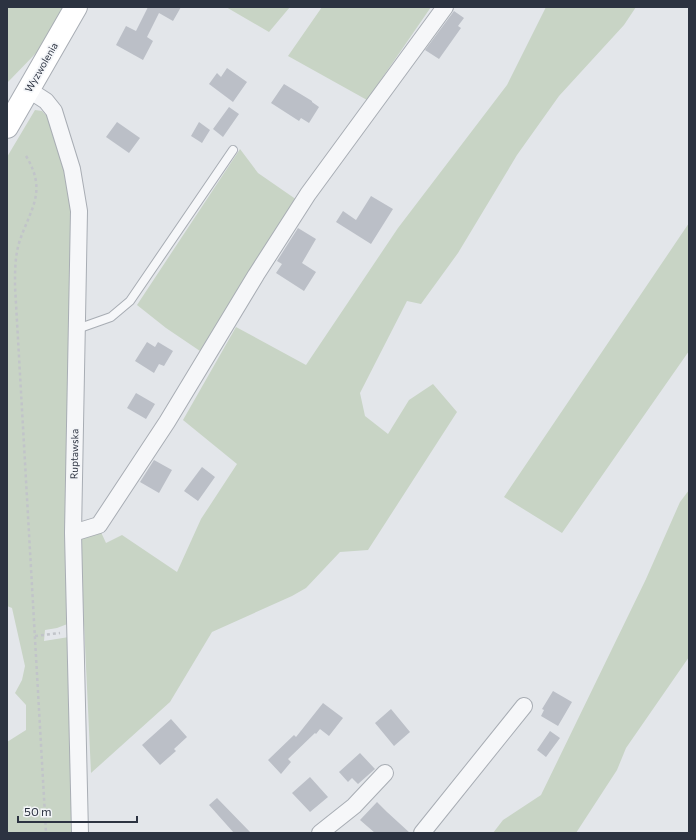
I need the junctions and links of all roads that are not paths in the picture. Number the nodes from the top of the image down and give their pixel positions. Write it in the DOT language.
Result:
graph roads {
  1 [pos="76,7"];
  2 [pos="445,7"];
  3 [pos="29,90"];
  4 [pos="7,127"];
  5 [pos="233,150"];
  6 [pos="77,329"];
  7 [pos="73,533"];
  8 [pos="524,706"];
  9 [pos="385,773"];
  10 [pos="80,833"];
  11 [pos="320,833"];
  12 [pos="422,833"];
  1 -- 3 [label="street, Wyzwolenia"];
  2 -- 7 [label="street"];
  3 -- 4 [label="street, Wyzwolenia"];
  3 -- 6 [label="street, Ruptawska"];
  5 -- 6 [label="lane"];
  6 -- 7 [label="street, Ruptawska"];
  7 -- 10 [label="street, Ruptawska"];
  8 -- 12 [label="street"];
  9 -- 11 [label="street"];
}
